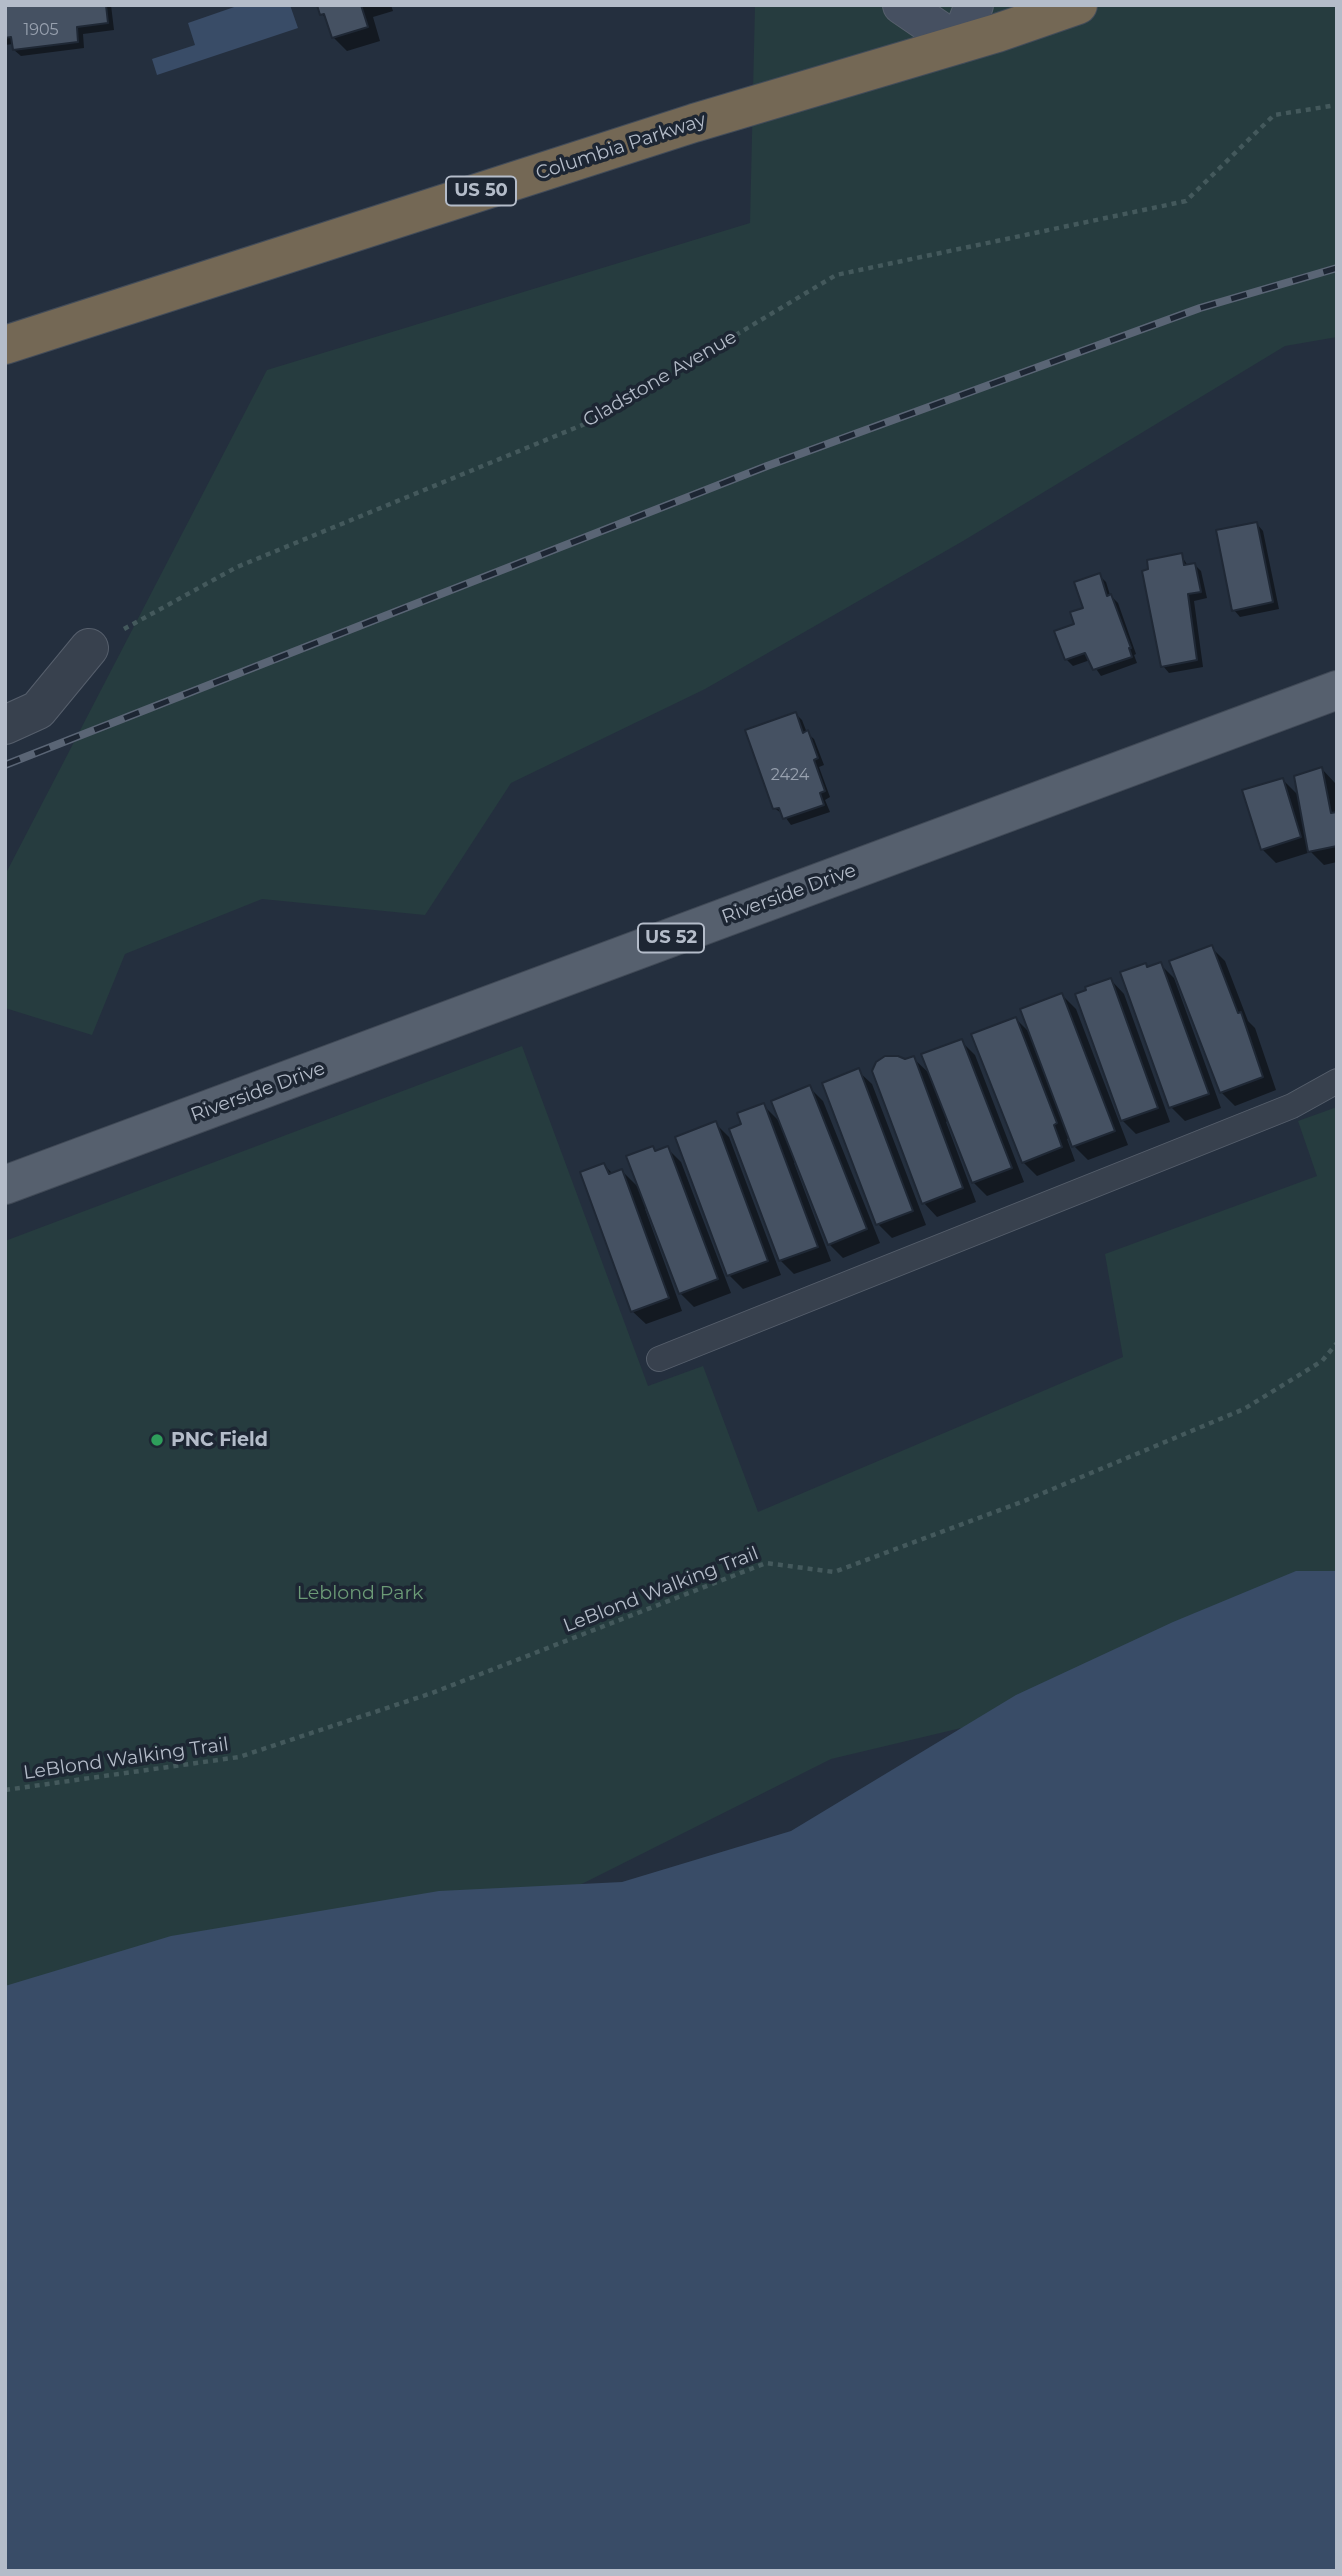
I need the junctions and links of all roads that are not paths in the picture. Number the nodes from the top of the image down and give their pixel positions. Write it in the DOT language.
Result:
graph roads {
  1 [pos="902,5"];
  2 [pos="974,5"];
  3 [pos="1078,5"];
  4 [pos="959,44"];
  5 [pos="5,345"];
  6 [pos="89,648"];
  7 [pos="1337,690"];
  8 [pos="5,725"];
  9 [pos="1337,1081"];
  10 [pos="5,1185"];
  11 [pos="659,1359"];
  1 -- 4 [label="street"];
  2 -- 4 [label="street"];
  3 -- 4 [label="highway, Columbia Parkway / US 50"];
  4 -- 5 [label="highway, Columbia Parkway / US 50"];
  6 -- 8 [label="street"];
  7 -- 10 [label="main road, Riverside Drive / US 52"];
  9 -- 11 [label="lane"];
}
